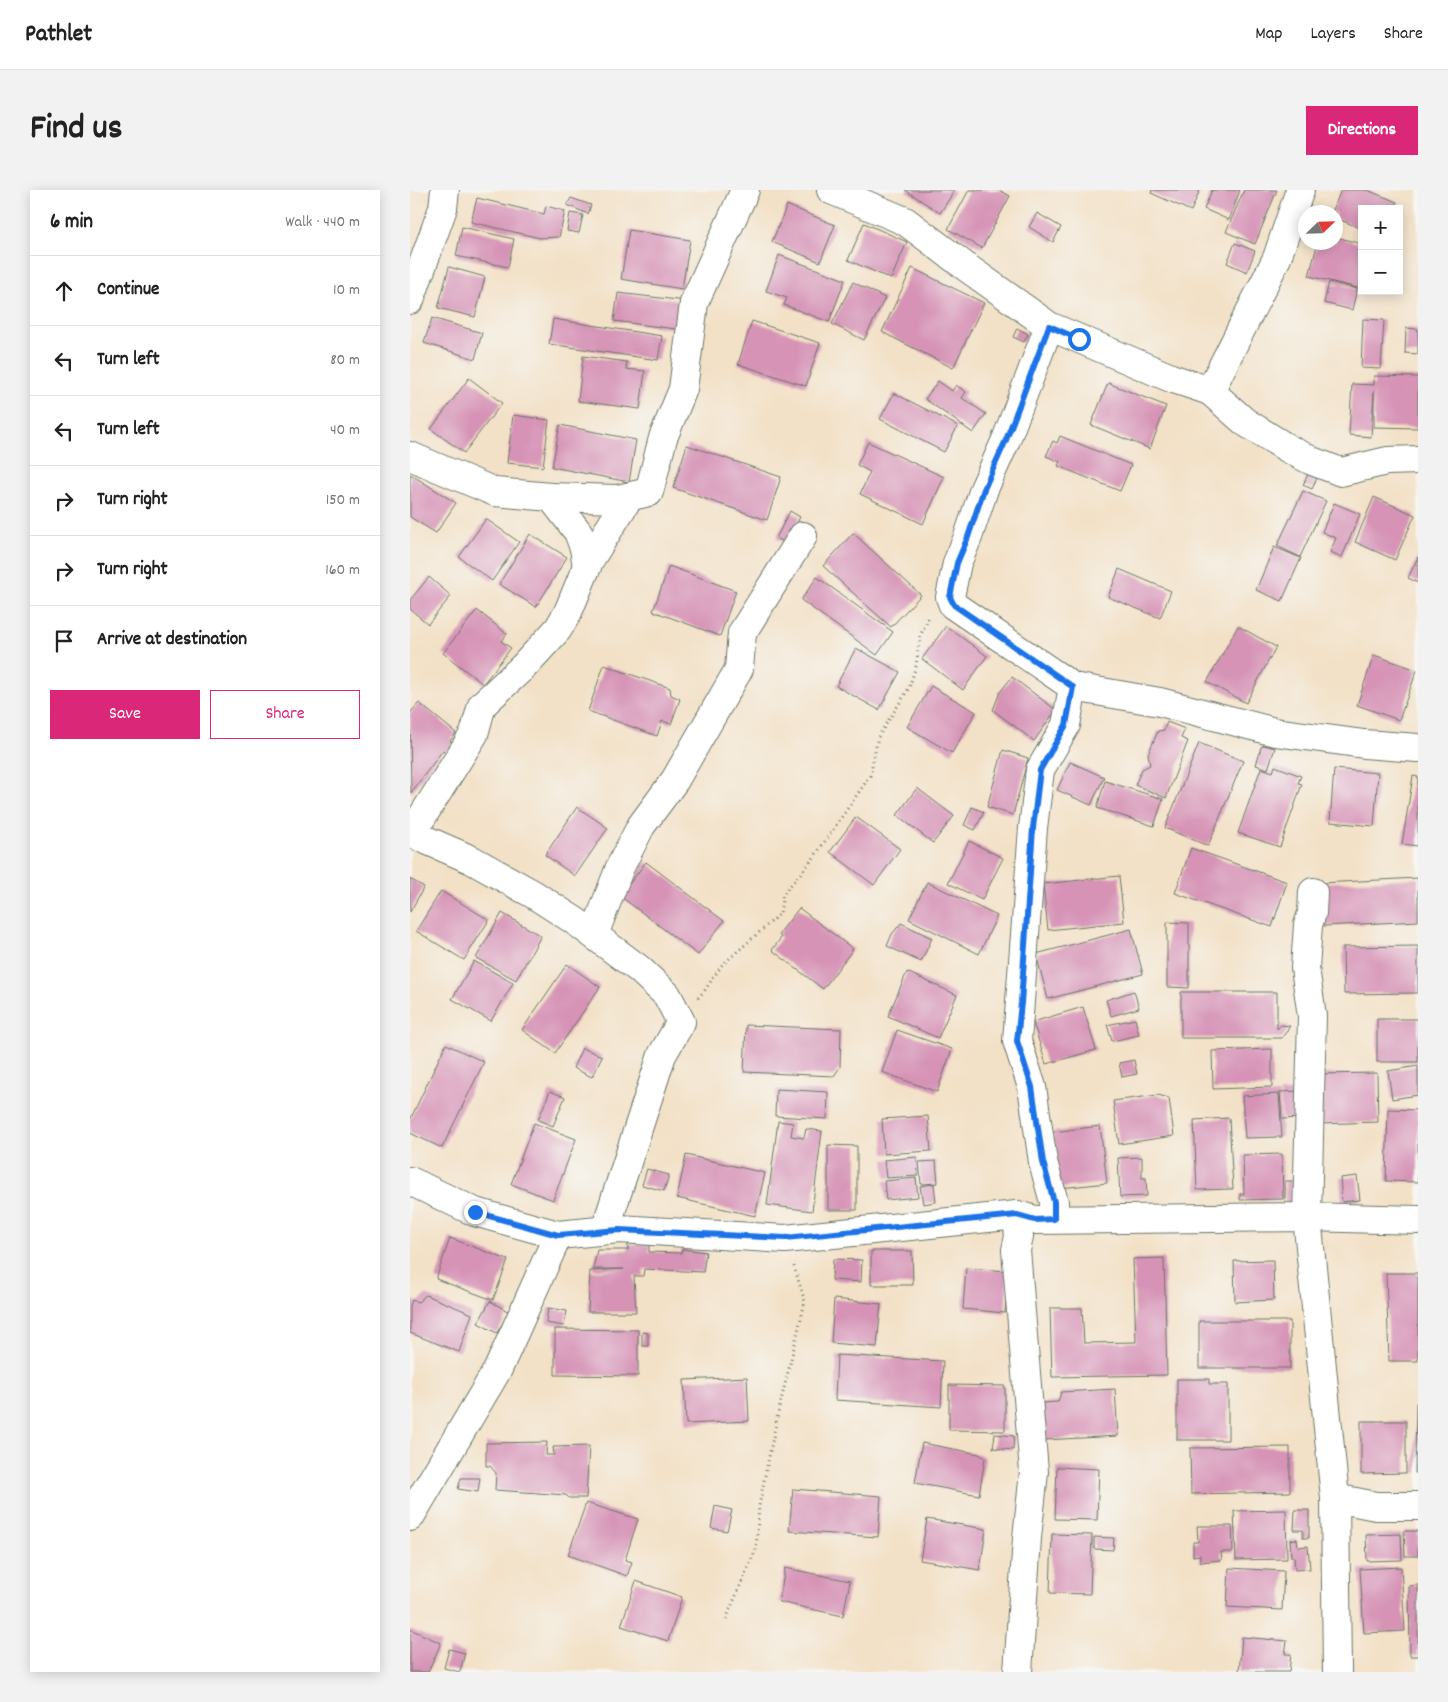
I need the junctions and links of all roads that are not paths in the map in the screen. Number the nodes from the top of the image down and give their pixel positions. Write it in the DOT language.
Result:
graph roads {
  1 [pos="445,190"];
  2 [pos="745,190"];
  3 [pos="831,190"];
  4 [pos="1300,190"];
  5 [pos="410,300"];
  6 [pos="1049,326"];
  7 [pos="1210,391"];
  8 [pos="410,456"];
  9 [pos="1418,460"];
  10 [pos="551,497"];
  11 [pos="629,497"];
  12 [pos="803,536"];
  13 [pos="587,567"];
  14 [pos="1073,687"];
  15 [pos="1418,748"];
  16 [pos="416,825"];
  17 [pos="1313,892"];
  18 [pos="594,935"];
  19 [pos="410,1181"];
  20 [pos="1017,1215"];
  21 [pos="1307,1217"];
  22 [pos="1054,1219"];
  23 [pos="1418,1220"];
  24 [pos="607,1224"];
  25 [pos="558,1235"];
  26 [pos="1335,1498"];
  27 [pos="1418,1506"];
  28 [pos="410,1517"];
  29 [pos="1018,1672"];
  30 [pos="1337,1672"];
  1 -- 5 [label="street"];
  2 -- 11 [label="street"];
  3 -- 6 [label="street"];
  4 -- 7 [label="street"];
  6 -- 7 [label="street"];
  6 -- 14 [label="street"];
  7 -- 9 [label="street"];
  8 -- 10 [label="street"];
  10 -- 11 [label="street"];
  10 -- 13 [label="street"];
  11 -- 13 [label="street"];
  12 -- 18 [label="street"];
  13 -- 16 [label="street"];
  14 -- 15 [label="street"];
  14 -- 22 [label="street"];
  16 -- 18 [label="street"];
  17 -- 21 [label="street"];
  18 -- 24 [label="street"];
  19 -- 25 [label="street"];
  20 -- 22 [label="street"];
  20 -- 25 [label="street"];
  20 -- 29 [label="street"];
  21 -- 22 [label="street"];
  21 -- 23 [label="street"];
  21 -- 26 [label="street"];
  25 -- 28 [label="street"];
  26 -- 27 [label="street"];
  26 -- 30 [label="street"];
}
